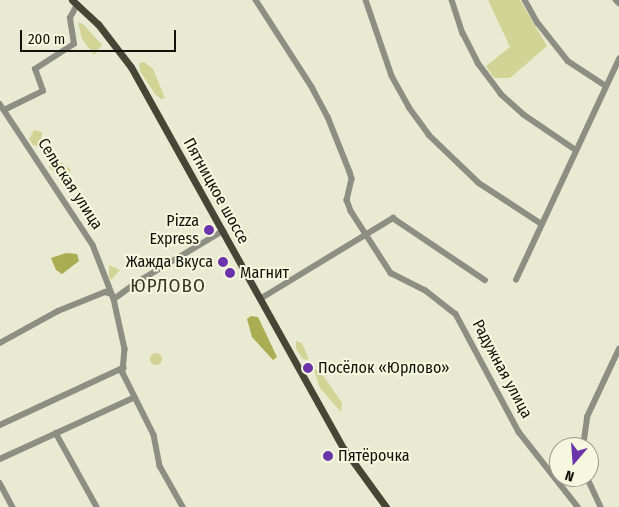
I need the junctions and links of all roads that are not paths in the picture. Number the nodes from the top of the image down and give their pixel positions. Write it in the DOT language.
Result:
graph roads {
  1 [pos="256,0"];
  2 [pos="366,0"];
  3 [pos="452,0"];
  4 [pos="525,0"];
  5 [pos="616,0"];
  6 [pos="74,2"];
  7 [pos="619,3"];
  8 [pos="619,59"];
  9 [pos="606,86"];
  10 [pos="0,104"];
  11 [pos="4,110"];
  12 [pos="576,150"];
  13 [pos="542,224"];
  14 [pos="223,231"];
  15 [pos="366,233"];
  16 [pos="485,280"];
  17 [pos="516,280"];
  18 [pos="113,296"];
  19 [pos="260,299"];
  20 [pos="0,343"];
  21 [pos="619,349"];
  22 [pos="123,368"];
  23 [pos="133,398"];
  24 [pos="0,425"];
  25 [pos="56,433"];
  26 [pos="585,437"];
  27 [pos="0,459"];
  28 [pos="0,483"];
  29 [pos="592,487"];
  30 [pos="13,507"];
  31 [pos="97,507"];
  32 [pos="183,507"];
  33 [pos="386,507"];
  34 [pos="578,507"];
  35 [pos="601,507"];
  1 -- 15 [label="street, Радужная улица"];
  2 -- 13 [label="street"];
  3 -- 12 [label="street"];
  4 -- 9 [label="street"];
  5 -- 7 [label="street"];
  6 -- 11 [label="street"];
  6 -- 14 [label="main road, Пятницкое шоссе"];
  8 -- 9 [label="street"];
  9 -- 12 [label="street"];
  10 -- 11 [label="street, Сельская улица"];
  11 -- 18 [label="street, Сельская улица"];
  12 -- 13 [label="street"];
  13 -- 17 [label="street"];
  14 -- 18 [label="street"];
  14 -- 19 [label="main road, Пятницкое шоссе"];
  15 -- 16 [label="street"];
  15 -- 19 [label="street"];
  15 -- 34 [label="street, Радужная улица"];
  18 -- 20 [label="street"];
  18 -- 22 [label="street, Сельская улица"];
  19 -- 33 [label="main road, Пятницкое шоссе"];
  21 -- 26 [label="street"];
  22 -- 23 [label="street, Сельская улица"];
  22 -- 24 [label="street"];
  23 -- 25 [label="street"];
  23 -- 32 [label="street, Сельская улица"];
  25 -- 27 [label="street"];
  25 -- 31 [label="street"];
  28 -- 30 [label="street"];
  29 -- 35 [label="street"];
}
